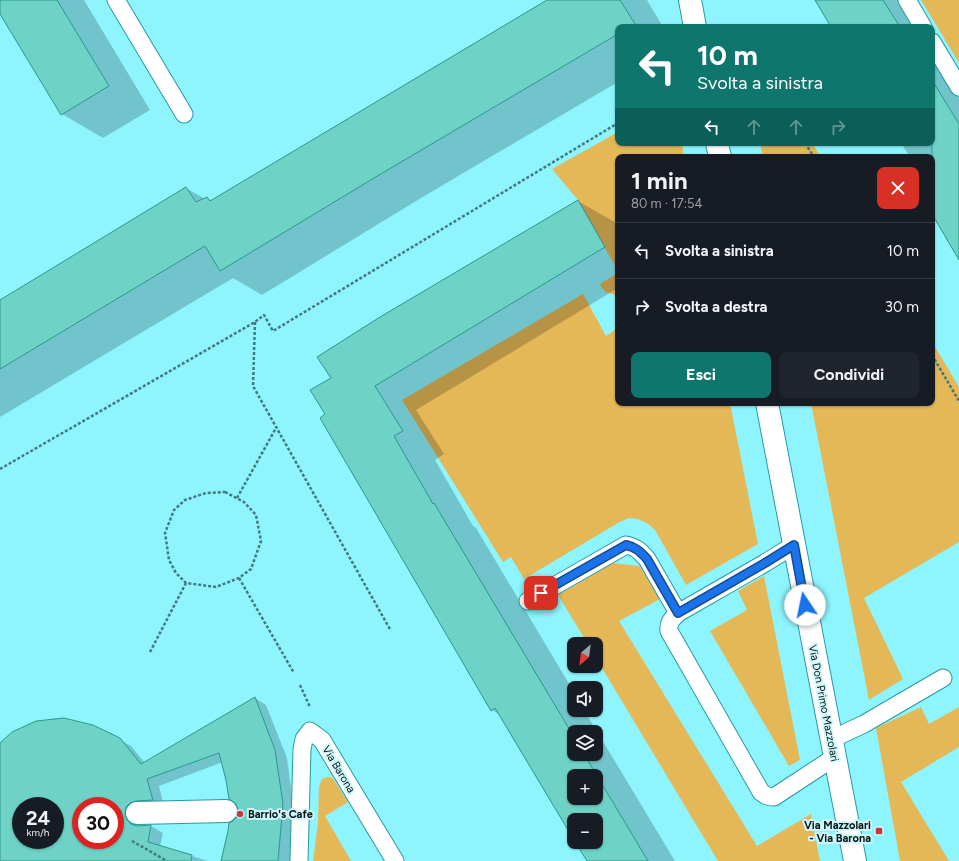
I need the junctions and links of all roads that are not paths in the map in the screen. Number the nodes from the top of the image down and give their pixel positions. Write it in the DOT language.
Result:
graph roads {
  1 [pos="116,0"];
  2 [pos="690,0"];
  3 [pos="907,0"];
  4 [pos="694,24"];
  5 [pos="921,24"];
  6 [pos="935,47"];
  7 [pos="959,87"];
  8 [pos="184,114"];
  9 [pos="768,406"];
  10 [pos="794,545"];
  11 [pos="528,601"];
  12 [pos="678,613"];
  13 [pos="943,678"];
  14 [pos="833,748"];
  15 [pos="226,811"];
  16 [pos="137,813"];
  17 [pos="299,861"];
  18 [pos="395,861"];
  19 [pos="855,861"];
  1 -- 8 [label="lane"];
  2 -- 4 [label="street"];
  3 -- 5 [label="lane"];
  6 -- 7 [label="lane"];
  9 -- 10 [label="street, Via Don Primo Mazzolari"];
  10 -- 12 [label="lane"];
  10 -- 14 [label="street, Via Don Primo Mazzolari"];
  11 -- 12 [label="lane"];
  12 -- 14 [label="lane"];
  13 -- 14 [label="lane"];
  14 -- 19 [label="street, Via Don Primo Mazzolari"];
  15 -- 16 [label="street"];
  17 -- 18 [label="lane, Via Barona"];
}
